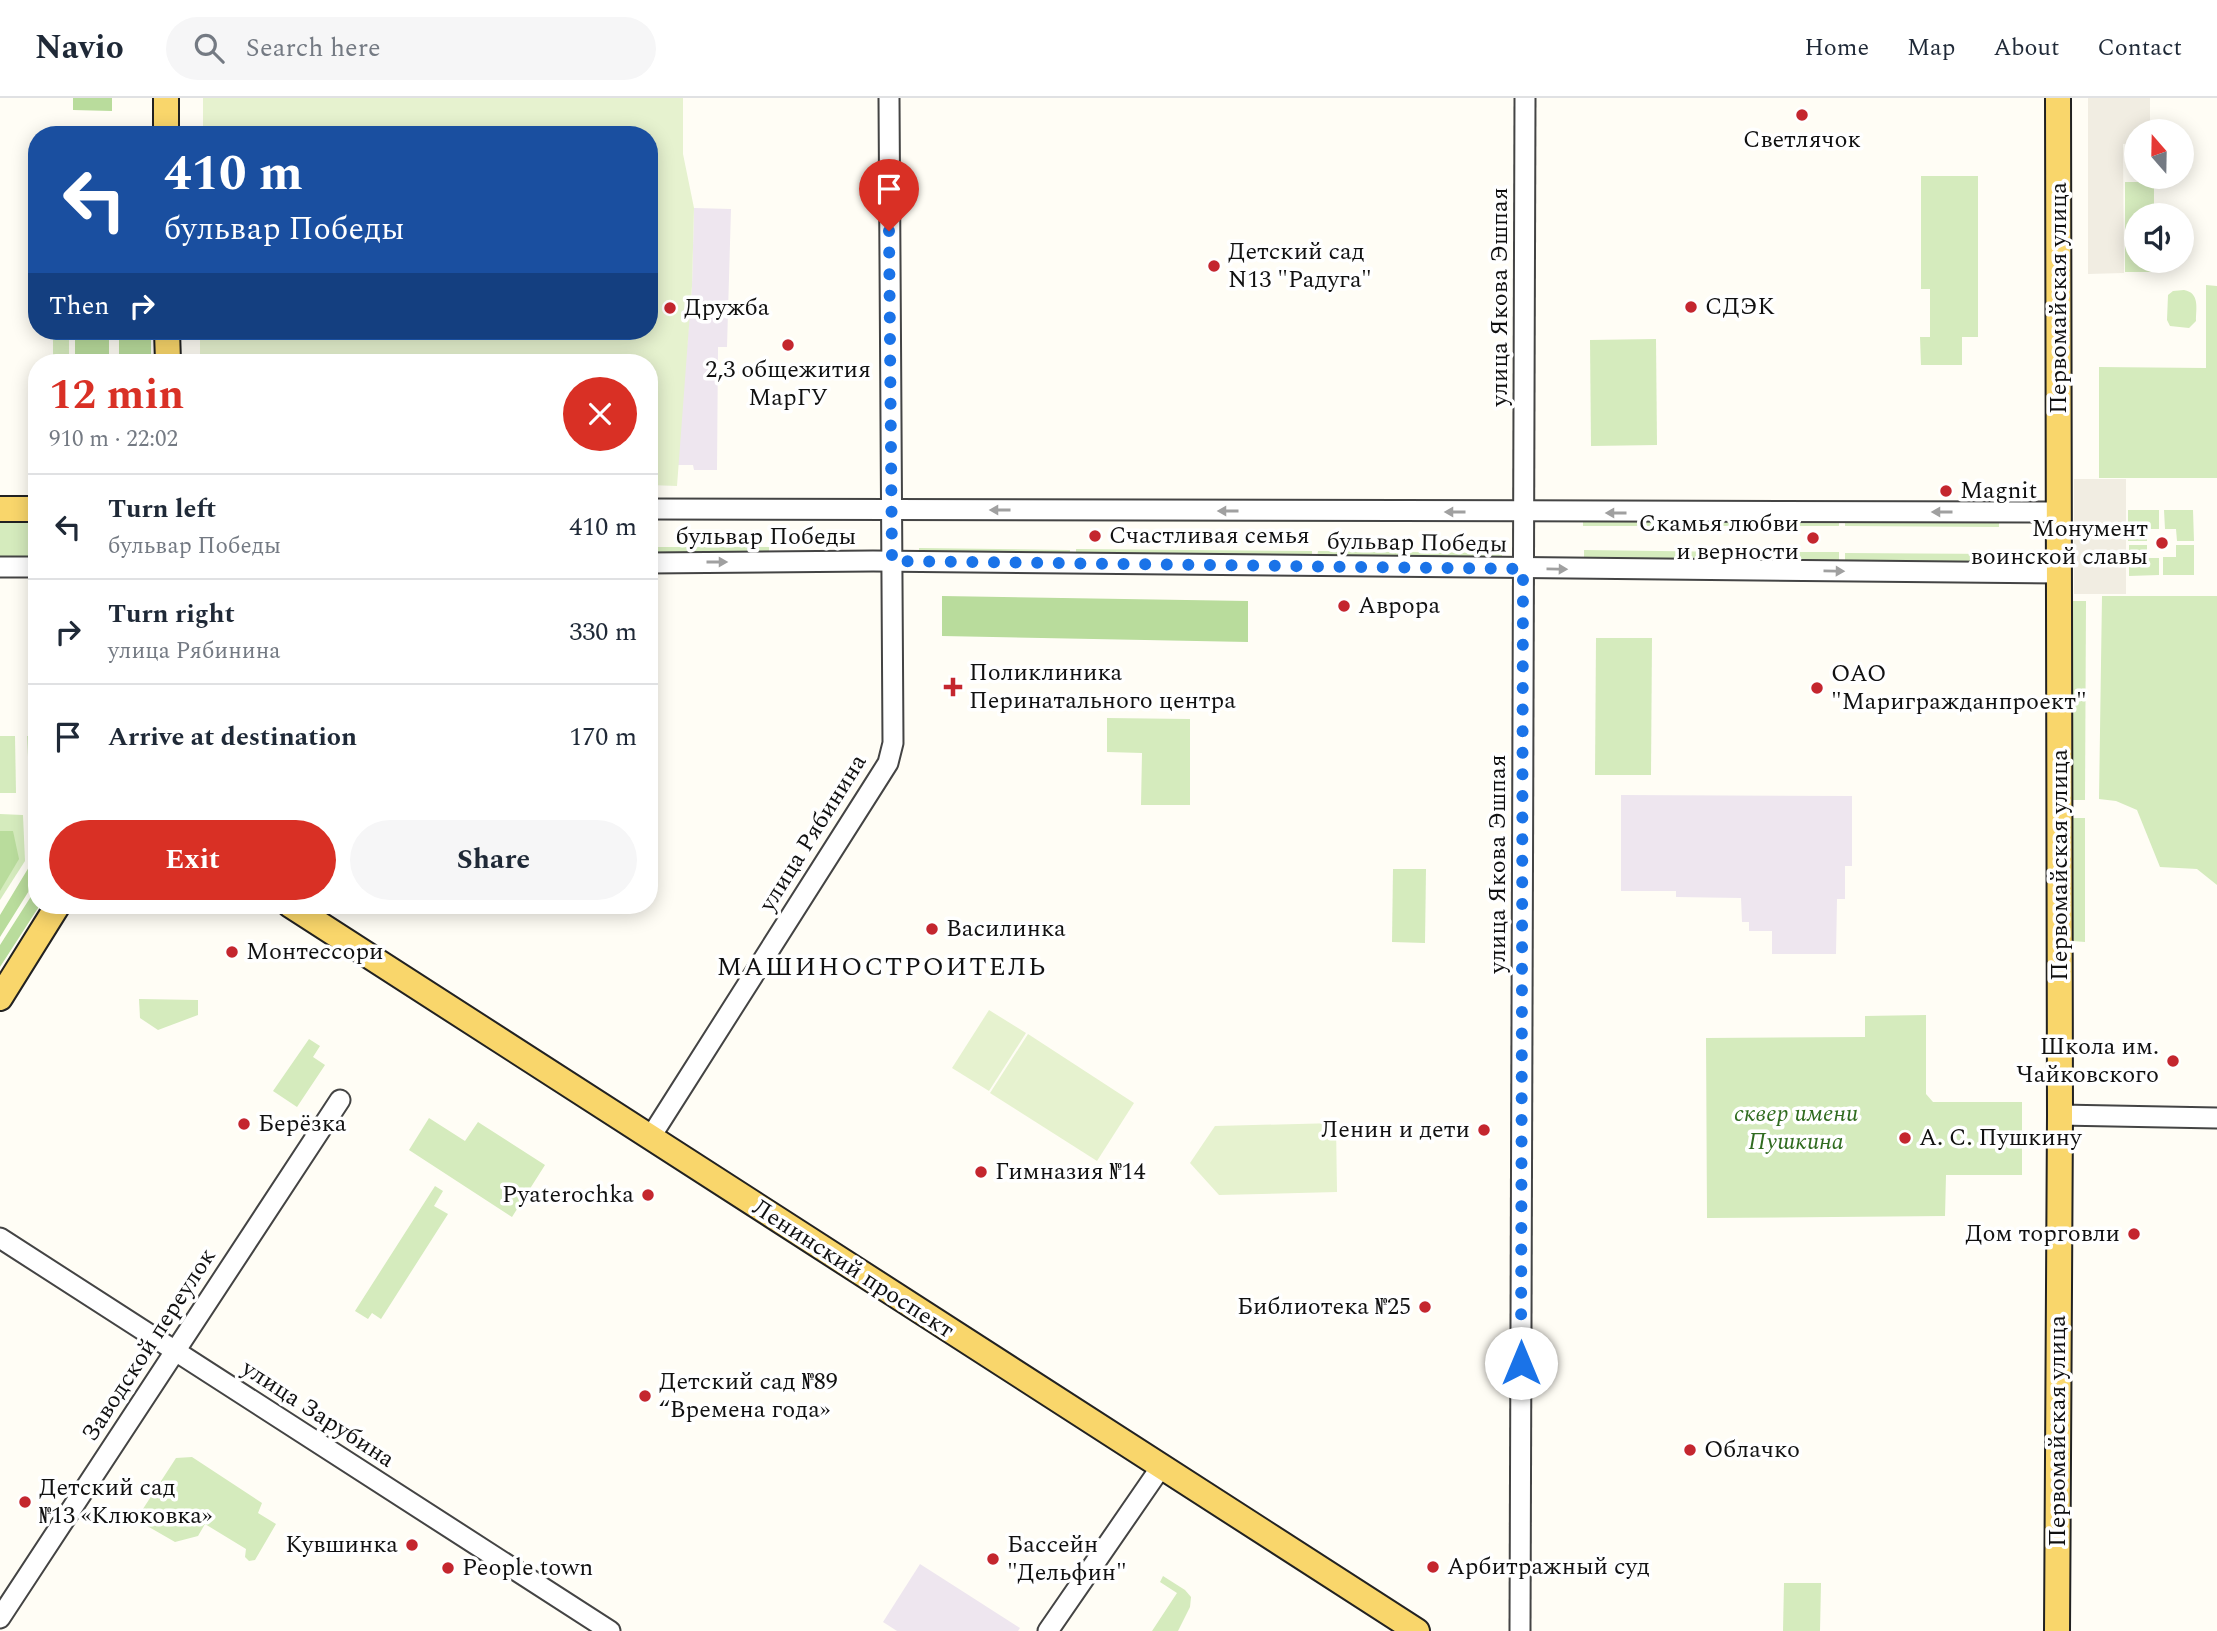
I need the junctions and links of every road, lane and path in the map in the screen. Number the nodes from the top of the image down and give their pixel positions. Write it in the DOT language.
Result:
graph roads {
  1 [pos="166,98"];
  2 [pos="889,98"];
  3 [pos="1525,98"];
  4 [pos="2058,98"];
  5 [pos="166,126"];
  6 [pos="0,509"];
  7 [pos="28,509"];
  8 [pos="658,509"];
  9 [pos="891,510"];
  10 [pos="1523,512"];
  11 [pos="2059,512"];
  12 [pos="892,561"];
  13 [pos="658,563"];
  14 [pos="0,567"];
  15 [pos="28,567"];
  16 [pos="1523,569"];
  17 [pos="2059,573"];
  18 [pos="52,914"];
  19 [pos="304,914"];
  20 [pos="0,998"];
  21 [pos="340,1100"];
  22 [pos="2060,1115"];
  23 [pos="2217,1118"];
  24 [pos="650,1138"];
  25 [pos="0,1237"];
  26 [pos="174,1350"];
  27 [pos="1161,1467"];
  28 [pos="0,1618"];
  29 [pos="610,1631"];
  30 [pos="1048,1631"];
  31 [pos="1417,1631"];
  32 [pos="1520,1631"];
  33 [pos="2057,1631"];
  1 -- 5 [label="main road"];
  2 -- 9 [label="street, улица Рябинина"];
  3 -- 10 [label="street, улица Якова Эшпая"];
  4 -- 11 [label="main road, Первомайская улица"];
  6 -- 7 [label="main road"];
  8 -- 9 [label="street, бульвар Победы"];
  10 -- 9 [label="street, бульвар Победы, one-way"];
  9 -- 12 [label="street, улица Рябинина"];
  11 -- 10 [label="street, бульвар Победы, one-way"];
  10 -- 16 [label="street, улица Якова Эшпая"];
  11 -- 17 [label="main road, Первомайская улица"];
  13 -- 12 [label="street, бульвар Победы, one-way"];
  12 -- 16 [label="street, бульвар Победы"];
  12 -- 24 [label="street, улица Рябинина"];
  14 -- 15 [label="street"];
  16 -- 17 [label="street, бульвар Победы, one-way"];
  16 -- 32 [label="street, улица Якова Эшпая"];
  17 -- 22 [label="main road, Первомайская улица"];
  18 -- 20 [label="main road"];
  19 -- 24 [label="main road, Ленинский проспект"];
  21 -- 26 [label="street, Заводской переулок"];
  22 -- 23 [label="street"];
  22 -- 33 [label="main road, Первомайская улица"];
  24 -- 27 [label="main road, Ленинский проспект"];
  25 -- 26 [label="street, улица Зарубина"];
  26 -- 28 [label="street, Заводской переулок"];
  26 -- 29 [label="street, улица Зарубина"];
  27 -- 30 [label="street"];
  27 -- 31 [label="main road, Ленинский проспект"];
}
